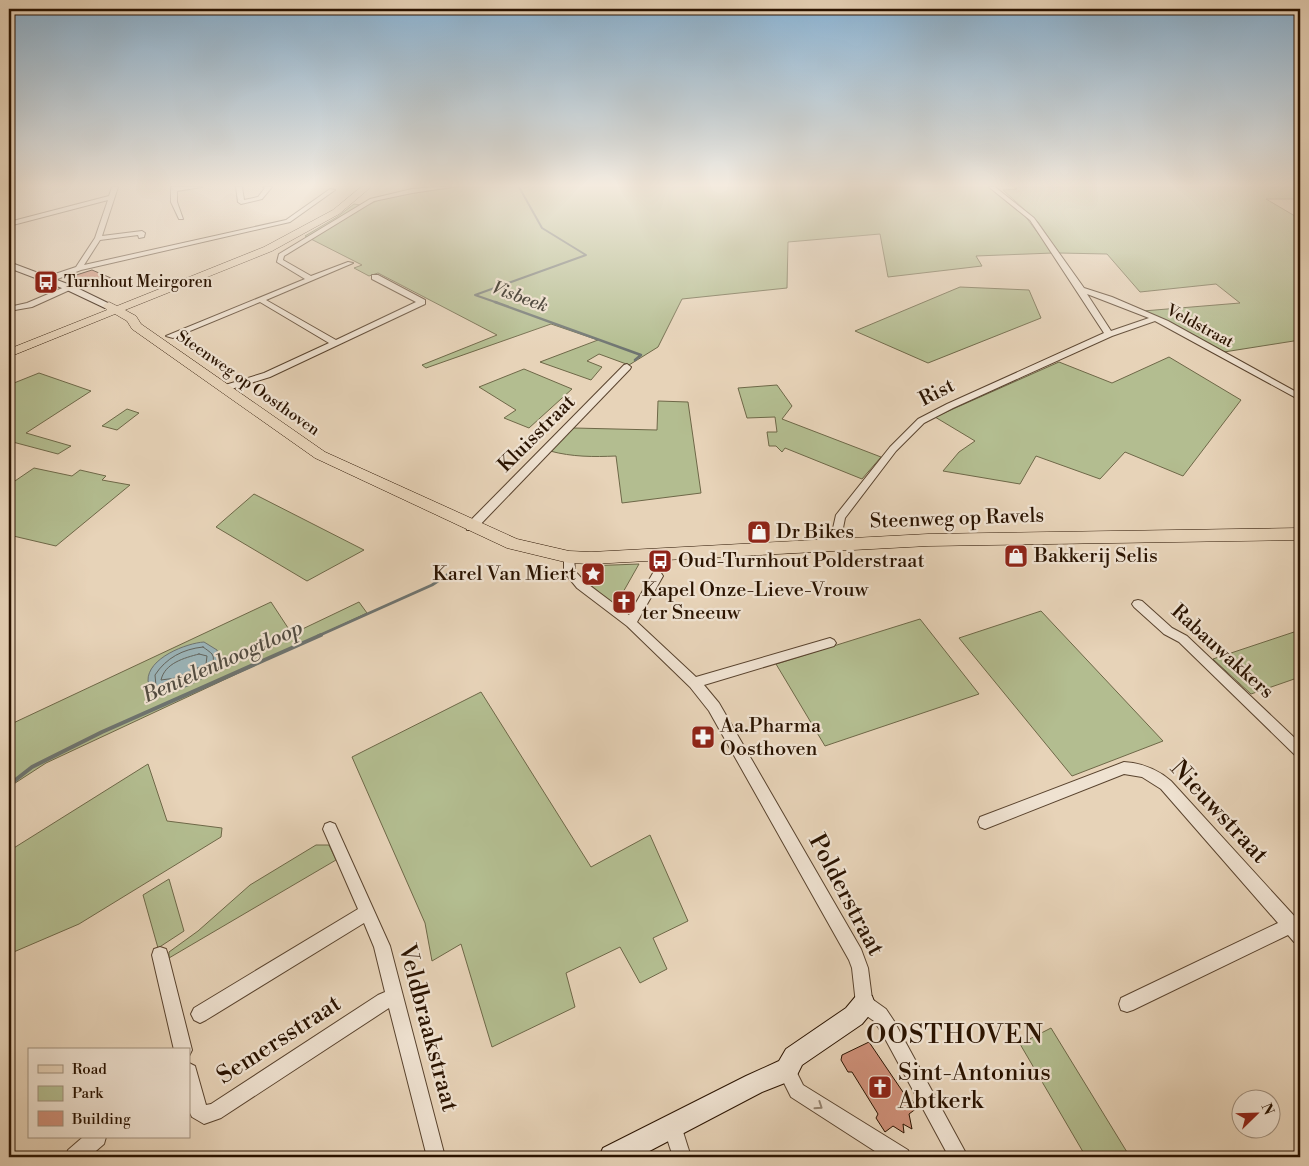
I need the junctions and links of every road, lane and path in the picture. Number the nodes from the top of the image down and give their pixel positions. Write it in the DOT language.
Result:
graph roads {
  1 [pos="95,241"];
  2 [pos="197,241"];
  3 [pos="269,241"];
  4 [pos="282,241"];
  5 [pos="303,241"];
  6 [pos="1047,241"];
  7 [pos="350,263"];
  8 [pos="9,265"];
  9 [pos="79,268"];
  10 [pos="374,277"];
  11 [pos="310,279"];
  12 [pos="49,280"];
  13 [pos="70,288"];
  14 [pos="1081,290"];
  15 [pos="260,299"];
  16 [pos="113,308"];
  17 [pos="9,309"];
  18 [pos="1154,319"];
  19 [pos="1109,334"];
  20 [pos="170,336"];
  21 [pos="9,343"];
  22 [pos="336,343"];
  23 [pos="9,353"];
  24 [pos="627,367"];
  25 [pos="230,392"];
  26 [pos="1300,397"];
  27 [pos="471,526"];
  28 [pos="1300,534"];
  29 [pos="840,544"];
  30 [pos="569,557"];
  31 [pos="657,576"];
  32 [pos="1138,604"];
  33 [pos="631,623"];
  34 [pos="830,642"];
  35 [pos="694,684"];
  36 [pos="1300,750"];
  37 [pos="985,822"];
  38 [pos="330,829"];
  39 [pos="367,912"];
  40 [pos="1296,930"];
  41 [pos="160,955"];
  42 [pos="395,997"];
  43 [pos="864,1004"];
  44 [pos="1127,1004"];
  45 [pos="200,1014"];
  46 [pos="183,1048"];
  47 [pos="787,1071"];
  48 [pos="190,1076"];
  49 [pos="672,1126"];
  50 [pos="96,1138"];
  51 [pos="75,1157"];
  52 [pos="436,1157"];
  53 [pos="612,1157"];
  54 [pos="682,1157"];
  55 [pos="901,1157"];
  56 [pos="959,1157"];
  1 -- 9 [label="street"];
  2 -- 9 [label="street"];
  3 -- 16 [label="main road"];
  4 -- 16 [label="main road"];
  5 -- 11 [label="street"];
  6 -- 14 [label="street"];
  7 -- 11 [label="street"];
  8 -- 12 [label="street, Steenweg op Oosthoven"];
  9 -- 12 [label="street"];
  10 -- 22 [label="street"];
  11 -- 15 [label="street"];
  12 -- 13 [label="street, Steenweg op Oosthoven"];
  13 -- 16 [label="street, Steenweg op Oosthoven"];
  13 -- 17 [label="street"];
  14 -- 18 [label="street, Veldstraat"];
  14 -- 19 [label="street"];
  15 -- 20 [label="street"];
  15 -- 22 [label="street"];
  16 -- 21 [label="main road"];
  16 -- 23 [label="main road"];
  16 -- 25 [label="main road, Steenweg op Oosthoven"];
  18 -- 19 [label="street, Rist"];
  18 -- 26 [label="street, Veldstraat"];
  19 -- 29 [label="street, Rist"];
  22 -- 25 [label="street"];
  24 -- 27 [label="street, Kluisstraat"];
  25 -- 27 [label="main road, Steenweg op Oosthoven"];
  27 -- 30 [label="main road, Steenweg op Ravels"];
  28 -- 29 [label="main road, Steenweg op Ravels"];
  29 -- 30 [label="main road, Steenweg op Ravels"];
  30 -- 33 [label="street, Polderstraat"];
  31 -- 33 [label="street"];
  32 -- 36 [label="street, Rabauwakkers"];
  33 -- 35 [label="street, Polderstraat"];
  34 -- 35 [label="street"];
  35 -- 43 [label="street, Polderstraat"];
  37 -- 40 [label="street, Nieuwstraat"];
  38 -- 39 [label="street, Veldbraakstraat"];
  39 -- 42 [label="street, Veldbraakstraat"];
  39 -- 45 [label="street"];
  40 -- 44 [label="street, Nieuwstraat"];
  41 -- 46 [label="street"];
  42 -- 48 [label="street, Semersstraat"];
  42 -- 52 [label="street, Veldbraakstraat"];
  43 -- 47 [label="street"];
  43 -- 56 [label="street"];
  47 -- 49 [label="street"];
  47 -- 55 [label="street, one-way"];
  49 -- 53 [label="street"];
  49 -- 54 [label="street"];
  50 -- 51 [label="street"];
}
